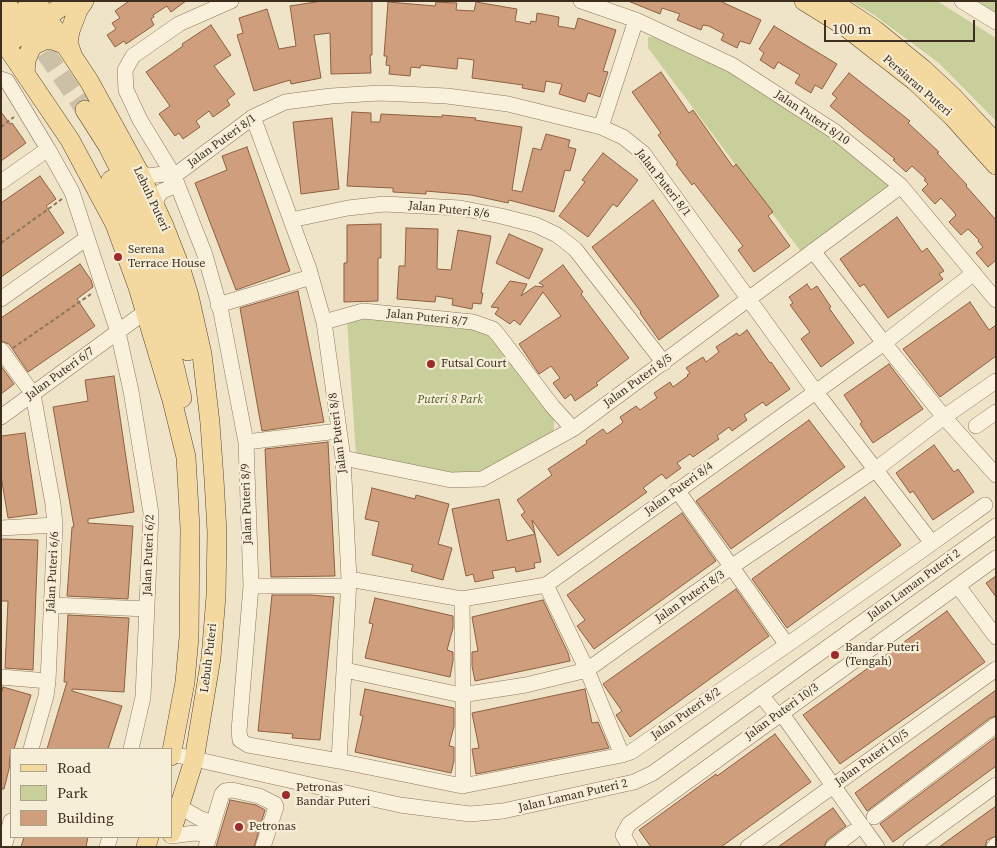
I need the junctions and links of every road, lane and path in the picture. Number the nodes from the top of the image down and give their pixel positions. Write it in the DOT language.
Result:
graph roads {
  1 [pos="8,1"];
  2 [pos="70,1"];
  3 [pos="84,1"];
  4 [pos="231,1"];
  5 [pos="581,1"];
  6 [pos="804,1"];
  7 [pos="831,1"];
  8 [pos="962,1"];
  9 [pos="1,5"];
  10 [pos="39,5"];
  11 [pos="636,20"];
  12 [pos="996,22"];
  13 [pos="1,26"];
  14 [pos="2,47"];
  15 [pos="69,50"];
  16 [pos="25,73"];
  17 [pos="1,79"];
  18 [pos="24,110"];
  19 [pos="253,117"];
  20 [pos="1,127"];
  21 [pos="601,127"];
  22 [pos="996,144"];
  23 [pos="48,149"];
  24 [pos="996,165"];
  25 [pos="139,172"];
  26 [pos="174,176"];
  27 [pos="1,182"];
  28 [pos="901,186"];
  29 [pos="72,192"];
  30 [pos="155,207"];
  31 [pos="291,220"];
  32 [pos="87,238"];
  33 [pos="1,243"];
  34 [pos="813,251"];
  35 [pos="974,273"];
  36 [pos="311,277"];
  37 [pos="102,286"];
  38 [pos="749,298"];
  39 [pos="1,299"];
  40 [pos="996,300"];
  41 [pos="218,305"];
  42 [pos="145,312"];
  43 [pos="324,322"];
  44 [pos="118,332"];
  45 [pos="884,343"];
  46 [pos="3,352"];
  47 [pos="664,363"];
  48 [pos="996,381"];
  49 [pos="815,391"];
  50 [pos="33,394"];
  51 [pos="996,412"];
  52 [pos="1,416"];
  53 [pos="944,417"];
  54 [pos="976,426"];
  55 [pos="573,429"];
  56 [pos="338,431"];
  57 [pos="246,442"];
  58 [pos="186,457"];
  59 [pos="342,458"];
  60 [pos="874,470"];
  61 [pos="996,475"];
  62 [pos="214,479"];
  63 [pos="677,490"];
  64 [pos="985,505"];
  65 [pos="55,524"];
  66 [pos="996,526"];
  67 [pos="1,528"];
  68 [pos="932,544"];
  69 [pos="996,558"];
  70 [pos="731,567"];
  71 [pos="348,583"];
  72 [pos="546,585"];
  73 [pos="251,586"];
  74 [pos="958,586"];
  75 [pos="462,599"];
  76 [pos="52,605"];
  77 [pos="147,609"];
  78 [pos="996,637"];
  79 [pos="787,645"];
  80 [pos="996,669"];
  81 [pos="345,670"];
  82 [pos="587,670"];
  83 [pos="1,677"];
  84 [pos="48,682"];
  85 [pos="766,691"];
  86 [pos="463,694"];
  87 [pos="782,714"];
  88 [pos="996,725"];
  89 [pos="31,748"];
  90 [pos="131,748"];
  91 [pos="172,750"];
  92 [pos="172,755"];
  93 [pos="622,755"];
  94 [pos="194,760"];
  95 [pos="339,761"];
  96 [pos="264,776"];
  97 [pos="996,785"];
  98 [pos="462,786"];
  99 [pos="833,786"];
  100 [pos="259,796"];
  101 [pos="180,807"];
  102 [pos="874,817"];
  103 [pos="10,825"];
  104 [pos="172,832"];
  105 [pos="853,832"];
  106 [pos="172,835"];
  107 [pos="210,835"];
  108 [pos="4,847"];
  109 [pos="264,847"];
  110 [pos="630,847"];
  111 [pos="748,847"];
  112 [pos="833,847"];
  113 [pos="877,847"];
  114 [pos="911,847"];
  1 -- 9 [label="main road"];
  2 -- 10 [label="main road"];
  3 -- 15 [label="main road"];
  4 -- 26 [label="street"];
  5 -- 11 [label="street, Jalan Puteri 8/10"];
  6 -- 24 [label="main road, Persiaran Puteri"];
  7 -- 22 [label="main road, Persiaran Puteri"];
  8 -- 12 [label="street"];
  10 -- 13 [label="main road"];
  10 -- 14 [label="main road"];
  10 -- 15 [label="main road, Lebuh Puteri"];
  11 -- 21 [label="street"];
  11 -- 28 [label="street, Jalan Puteri 8/10"];
  14 -- 16 [label="main road, Lebuh Puteri"];
  15 -- 16 [label="main road"];
  15 -- 25 [label="main road, Lebuh Puteri"];
  16 -- 42 [label="main road, Lebuh Puteri"];
  17 -- 18 [label="street, Jalan Puteri 6/2"];
  18 -- 20 [label="path"];
  18 -- 23 [label="street, Jalan Puteri 6/2"];
  19 -- 21 [label="street, Jalan Puteri 8/1"];
  19 -- 26 [label="street, Jalan Puteri 8/1"];
  19 -- 31 [label="street, Jalan Puteri 8/8"];
  21 -- 38 [label="street, Jalan Puteri 8/1"];
  23 -- 27 [label="street"];
  23 -- 29 [label="street, Jalan Puteri 6/2"];
  25 -- 26 [label="street"];
  25 -- 30 [label="main road, Lebuh Puteri"];
  26 -- 30 [label="street, Jalan Puteri 8/1"];
  26 -- 41 [label="street, Jalan Puteri 8/9"];
  28 -- 34 [label="street, Jalan Puteri 8/5"];
  28 -- 35 [label="street, Jalan Puteri 8/10"];
  29 -- 32 [label="street, Jalan Puteri 6/2"];
  29 -- 33 [label="path"];
  30 -- 62 [label="main road, Lebuh Puteri"];
  31 -- 36 [label="street, Jalan Puteri 8/8"];
  31 -- 47 [label="street, Jalan Puteri 8/6"];
  32 -- 37 [label="street, Jalan Puteri 6/2"];
  32 -- 39 [label="street"];
  34 -- 38 [label="street, Jalan Puteri 8/5"];
  34 -- 45 [label="street"];
  35 -- 40 [label="street, Jalan Puteri 8/10"];
  35 -- 45 [label="street, Jalan Puteri 8/4"];
  36 -- 41 [label="street"];
  36 -- 43 [label="street, Jalan Puteri 8/8"];
  37 -- 44 [label="street, Jalan Puteri 6/2"];
  37 -- 46 [label="path"];
  38 -- 47 [label="street, Jalan Puteri 8/5"];
  38 -- 49 [label="street, Jalan Puteri 8/1"];
  41 -- 57 [label="street, Jalan Puteri 8/9"];
  42 -- 44 [label="street, Jalan Puteri 6/7"];
  42 -- 58 [label="main road, Lebuh Puteri"];
  43 -- 55 [label="street, Jalan Puteri 8/7"];
  43 -- 56 [label="street, Jalan Puteri 8/8"];
  44 -- 50 [label="street, Jalan Puteri 6/7"];
  44 -- 77 [label="street, Jalan Puteri 6/2"];
  45 -- 49 [label="street, Jalan Puteri 8/4"];
  45 -- 53 [label="street"];
  46 -- 50 [label="street"];
  47 -- 55 [label="street, Jalan Puteri 8/5"];
  48 -- 53 [label="street, Jalan Puteri 8/3"];
  49 -- 60 [label="street, Jalan Puteri 8/1"];
  49 -- 63 [label="street, Jalan Puteri 8/4"];
  50 -- 52 [label="street, Jalan Puteri 6/7"];
  50 -- 65 [label="street, Jalan Puteri 6/6"];
  51 -- 54 [label="street"];
  53 -- 60 [label="street, Jalan Puteri 8/3"];
  53 -- 61 [label="street"];
  55 -- 59 [label="street, Jalan Puteri 8/5"];
  56 -- 57 [label="street"];
  56 -- 59 [label="street, Jalan Puteri 8/8"];
  57 -- 73 [label="street, Jalan Puteri 8/9"];
  58 -- 62 [label="main road, Lebuh Puteri"];
  58 -- 91 [label="main road, Lebuh Puteri"];
  59 -- 71 [label="street, Jalan Puteri 8/8"];
  60 -- 68 [label="street, Jalan Puteri 8/1"];
  60 -- 70 [label="street, Jalan Puteri 8/3"];
  62 -- 94 [label="main road, Lebuh Puteri"];
  63 -- 70 [label="street"];
  63 -- 72 [label="street, Jalan Puteri 8/4"];
  64 -- 68 [label="street, Jalan Puteri 8/2"];
  65 -- 67 [label="street"];
  65 -- 76 [label="street, Jalan Puteri 6/6"];
  66 -- 85 [label="street, Jalan Laman Puteri 2"];
  68 -- 79 [label="street, Jalan Puteri 8/2"];
  69 -- 74 [label="street, Jalan Puteri 10/3"];
  70 -- 79 [label="street"];
  70 -- 82 [label="street, Jalan Puteri 8/3"];
  71 -- 73 [label="street, Jalan Puteri 8/4"];
  71 -- 75 [label="street, Jalan Puteri 8/4"];
  71 -- 81 [label="street, Jalan Puteri 8/8"];
  72 -- 75 [label="street, Jalan Puteri 8/4"];
  72 -- 82 [label="street"];
  73 -- 95 [label="street, Jalan Puteri 8/9"];
  74 -- 78 [label="street"];
  74 -- 87 [label="street, Jalan Puteri 10/3"];
  75 -- 86 [label="street"];
  76 -- 77 [label="street"];
  76 -- 84 [label="street, Jalan Puteri 6/6"];
  77 -- 90 [label="street, Jalan Puteri 6/2"];
  79 -- 93 [label="street, Jalan Puteri 8/2"];
  80 -- 99 [label="street, Jalan Puteri 10/5"];
  81 -- 86 [label="street, Jalan Puteri 8/3"];
  81 -- 95 [label="street, Jalan Puteri 8/8"];
  82 -- 86 [label="street, Jalan Puteri 8/3"];
  82 -- 93 [label="street"];
  83 -- 84 [label="street"];
  84 -- 89 [label="street, Jalan Puteri 6/6"];
  85 -- 87 [label="street"];
  85 -- 96 [label="street, Jalan Laman Puteri 2"];
  86 -- 98 [label="street"];
  87 -- 99 [label="street"];
  87 -- 110 [label="street, Jalan Puteri 10/3"];
  88 -- 102 [label="street"];
  92 -- 94 [label="street, Jalan Laman Puteri 2"];
  93 -- 98 [label="street, Jalan Puteri 8/2"];
  94 -- 96 [label="street, Jalan Laman Puteri 2"];
  94 -- 101 [label="main road, Lebuh Puteri"];
  95 -- 98 [label="street, Jalan Puteri 8/2"];
  96 -- 100 [label="street"];
  97 -- 114 [label="street"];
  99 -- 111 [label="street, Jalan Puteri 10/5"];
  99 -- 113 [label="street"];
  100 -- 107 [label="street"];
  100 -- 109 [label="street"];
  101 -- 104 [label="main road, Lebuh Puteri"];
  101 -- 107 [label="street"];
  103 -- 108 [label="street"];
  105 -- 112 [label="street"];
  106 -- 107 [label="street"];
}
